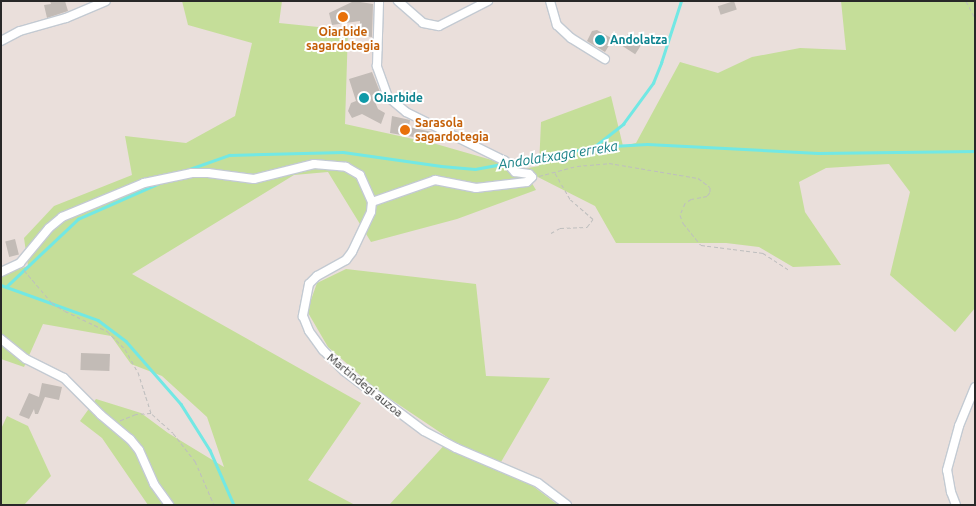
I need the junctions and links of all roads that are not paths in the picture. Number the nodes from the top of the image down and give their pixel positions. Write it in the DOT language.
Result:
graph roads {
  1 [pos="106,1"];
  2 [pos="379,1"];
  3 [pos="398,1"];
  4 [pos="488,1"];
  5 [pos="550,1"];
  6 [pos="1,41"];
  7 [pos="605,59"];
  8 [pos="372,202"];
  9 [pos="1,272"];
  10 [pos="1,339"];
  11 [pos="975,387"];
  12 [pos="170,505"];
  13 [pos="567,505"];
  14 [pos="956,505"];
  1 -- 6 [label="street"];
  2 -- 8 [label="street"];
  3 -- 4 [label="street"];
  5 -- 7 [label="street"];
  8 -- 9 [label="street"];
  8 -- 13 [label="street, Martindegi auzoa"];
  10 -- 12 [label="street"];
  11 -- 14 [label="street"];
}
